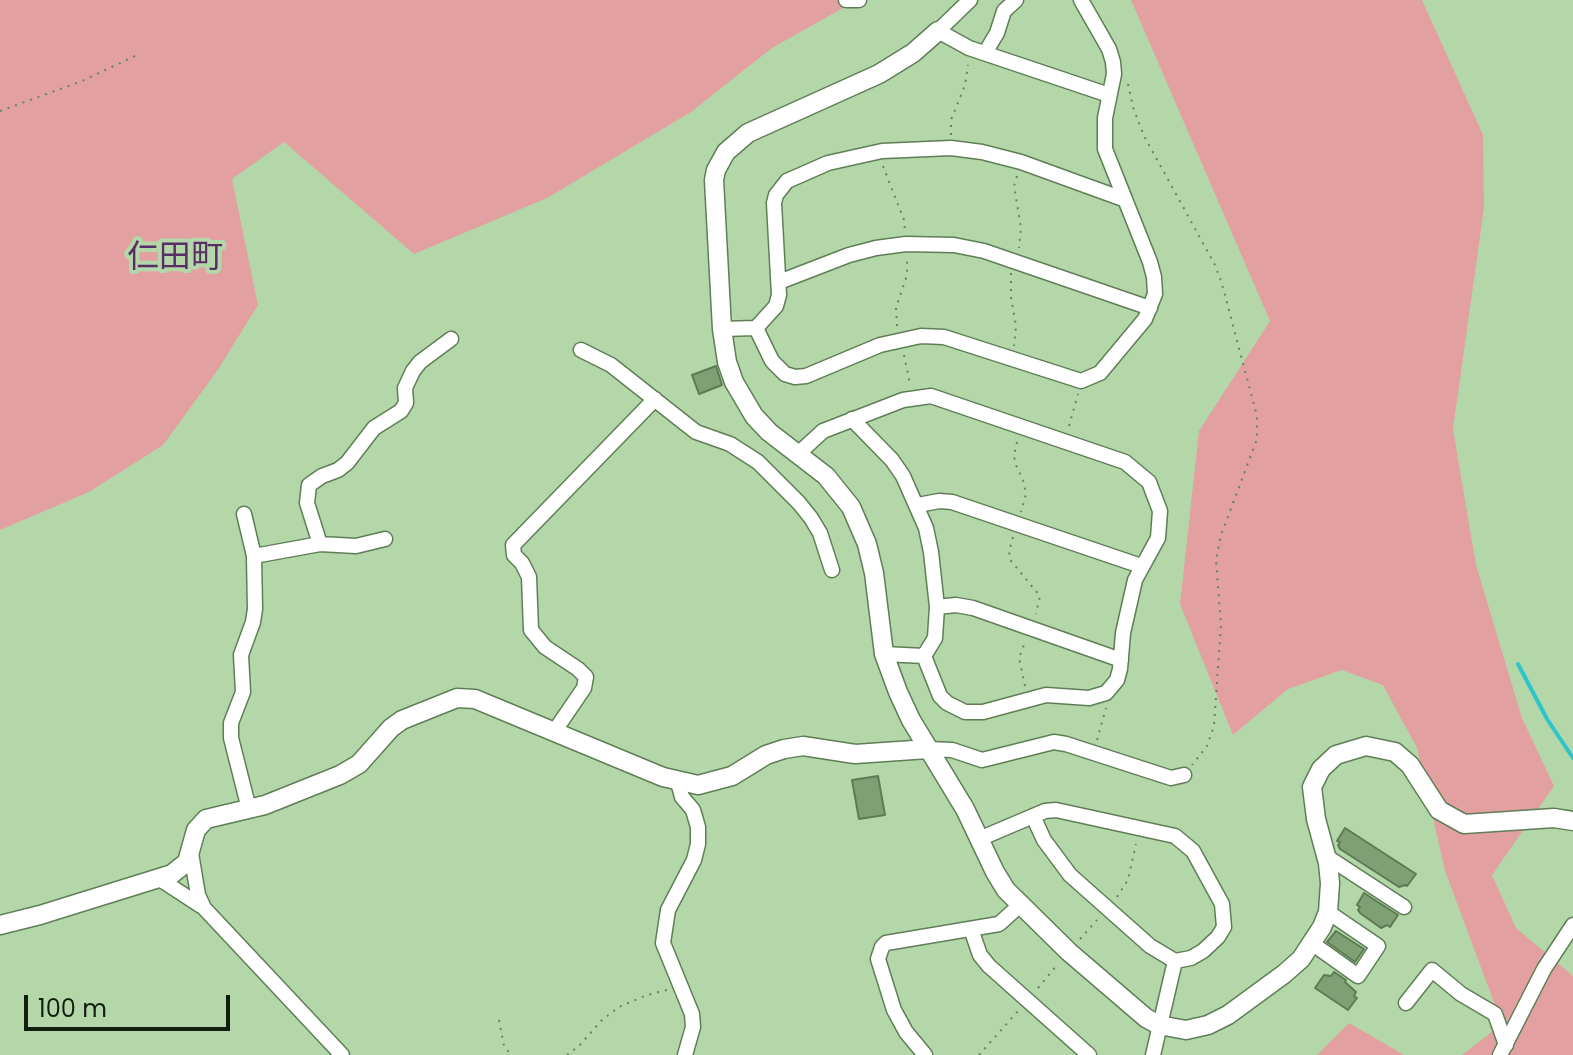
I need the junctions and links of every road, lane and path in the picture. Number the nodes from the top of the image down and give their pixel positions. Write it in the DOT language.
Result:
graph roads {
  1 [pos="846,0"];
  2 [pos="859,0"];
  3 [pos="970,0"];
  4 [pos="1016,0"];
  5 [pos="1081,0"];
  6 [pos="938,31"];
  7 [pos="969,48"];
  8 [pos="985,53"];
  9 [pos="135,56"];
  10 [pos="1129,87"];
  11 [pos="1109,95"];
  12 [pos="0,111"];
  13 [pos="951,148"];
  14 [pos="1123,199"];
  15 [pos="779,282"];
  16 [pos="1150,308"];
  17 [pos="756,328"];
  18 [pos="722,329"];
  19 [pos="451,339"];
  20 [pos="900,339"];
  21 [pos="581,350"];
  22 [pos="1081,381"];
  23 [pos="913,397"];
  24 [pos="655,399"];
  25 [pos="852,419"];
  26 [pos="1023,426"];
  27 [pos="1065,441"];
  28 [pos="799,453"];
  29 [pos="918,505"];
  30 [pos="244,514"];
  31 [pos="1017,524"];
  32 [pos="385,539"];
  33 [pos="320,544"];
  34 [pos="254,556"];
  35 [pos="1141,566"];
  36 [pos="832,570"];
  37 [pos="937,607"];
  38 [pos="1030,628"];
  39 [pos="884,654"];
  40 [pos="924,656"];
  41 [pos="1121,660"];
  42 [pos="1029,699"];
  43 [pos="1108,702"];
  44 [pos="554,732"];
  45 [pos="928,749"];
  46 [pos="1093,753"];
  47 [pos="1184,775"];
  48 [pos="678,782"];
  49 [pos="249,809"];
  50 [pos="1033,816"];
  51 [pos="1573,821"];
  52 [pos="979,839"];
  53 [pos="191,853"];
  54 [pos="1326,856"];
  55 [pos="158,878"];
  56 [pos="1019,906"];
  57 [pos="1404,907"];
  58 [pos="204,908"];
  59 [pos="1328,912"];
  60 [pos="0,925"];
  61 [pos="1573,925"];
  62 [pos="971,929"];
  63 [pos="1313,944"];
  64 [pos="1175,961"];
  65 [pos="681,987"];
  66 [pos="1406,1003"];
  67 [pos="499,1020"];
  68 [pos="1159,1025"];
  69 [pos="1503,1050"];
  70 [pos="342,1055"];
  71 [pos="511,1055"];
  72 [pos="567,1055"];
  73 [pos="685,1055"];
  74 [pos="925,1055"];
  75 [pos="1089,1055"];
  76 [pos="1153,1055"];
  1 -- 2 [label="street"];
  3 -- 6 [label="street"];
  4 -- 8 [label="street"];
  5 -- 11 [label="street"];
  6 -- 7 [label="street"];
  6 -- 18 [label="street"];
  7 -- 8 [label="street"];
  7 -- 13 [label="path"];
  8 -- 11 [label="street"];
  9 -- 12 [label="path"];
  10 -- 47 [label="path"];
  11 -- 14 [label="street"];
  13 -- 14 [label="street"];
  13 -- 15 [label="street"];
  14 -- 16 [label="street"];
  15 -- 16 [label="street"];
  15 -- 17 [label="street"];
  16 -- 22 [label="street"];
  17 -- 18 [label="street"];
  17 -- 20 [label="street"];
  18 -- 28 [label="street"];
  19 -- 33 [label="street"];
  20 -- 22 [label="street"];
  20 -- 23 [label="path"];
  21 -- 24 [label="street"];
  22 -- 27 [label="path"];
  23 -- 25 [label="street"];
  23 -- 26 [label="street"];
  24 -- 36 [label="street"];
  24 -- 44 [label="street"];
  25 -- 28 [label="street"];
  25 -- 29 [label="street"];
  26 -- 27 [label="street"];
  26 -- 31 [label="path"];
  27 -- 35 [label="street"];
  28 -- 39 [label="street"];
  29 -- 31 [label="street"];
  29 -- 37 [label="street"];
  30 -- 34 [label="street"];
  31 -- 35 [label="street"];
  31 -- 38 [label="path"];
  32 -- 33 [label="street"];
  33 -- 34 [label="street"];
  34 -- 49 [label="street"];
  35 -- 41 [label="street"];
  37 -- 38 [label="street"];
  37 -- 40 [label="street"];
  38 -- 41 [label="street"];
  38 -- 42 [label="path"];
  39 -- 40 [label="street"];
  39 -- 45 [label="street"];
  40 -- 42 [label="street"];
  41 -- 42 [label="street"];
  43 -- 46 [label="path"];
  44 -- 48 [label="street"];
  44 -- 49 [label="street"];
  45 -- 46 [label="street"];
  45 -- 48 [label="street"];
  45 -- 52 [label="street"];
  46 -- 47 [label="street"];
  48 -- 65 [label="street"];
  49 -- 53 [label="street"];
  50 -- 52 [label="street"];
  50 -- 64 [label="street"];
  50 -- 64 [label="street"];
  51 -- 54 [label="street"];
  52 -- 56 [label="street"];
  53 -- 55 [label="street"];
  53 -- 58 [label="street"];
  54 -- 57 [label="street"];
  54 -- 59 [label="street"];
  55 -- 58 [label="street"];
  55 -- 60 [label="street"];
  56 -- 62 [label="street"];
  56 -- 68 [label="street"];
  58 -- 70 [label="street"];
  59 -- 63 [label="street"];
  59 -- 63 [label="street"];
  61 -- 69 [label="street"];
  62 -- 74 [label="street"];
  62 -- 75 [label="street"];
  63 -- 68 [label="street"];
  64 -- 68 [label="street"];
  65 -- 72 [label="path"];
  65 -- 73 [label="street"];
  66 -- 69 [label="street"];
  67 -- 71 [label="path"];
  68 -- 76 [label="street"];
}
